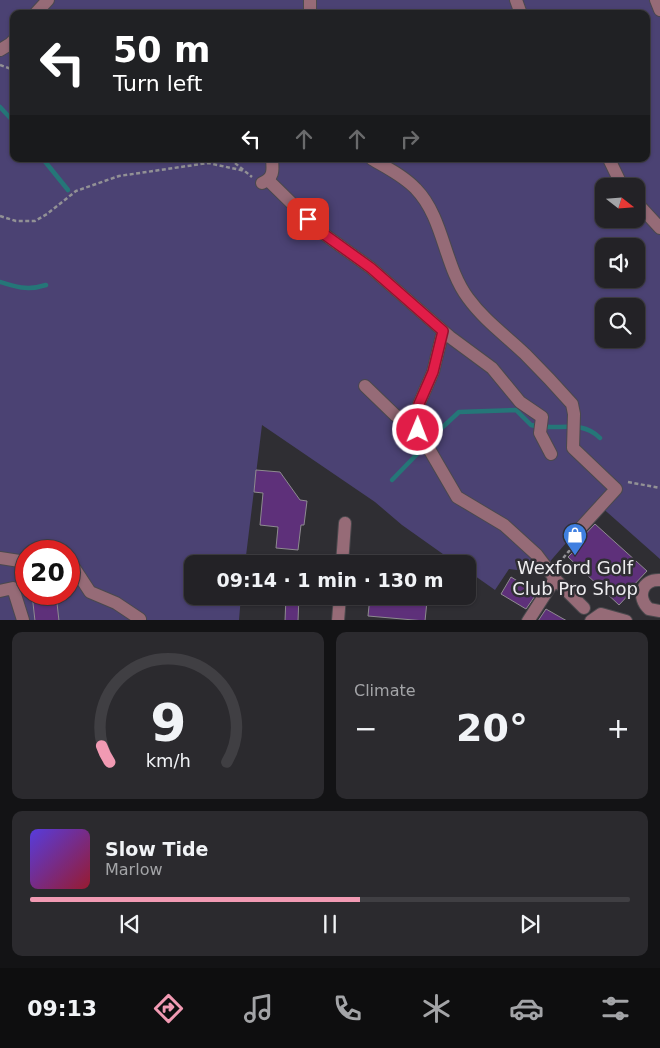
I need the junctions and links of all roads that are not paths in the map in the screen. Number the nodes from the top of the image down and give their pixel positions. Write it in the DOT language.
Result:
graph roads {
  1 [pos="48,0"];
  2 [pos="656,0"];
  3 [pos="39,10"];
  4 [pos="660,10"];
  5 [pos="272,162"];
  6 [pos="377,162"];
  7 [pos="610,162"];
  8 [pos="618,178"];
  9 [pos="645,212"];
  10 [pos="660,228"];
  11 [pos="443,331"];
  12 [pos="366,386"];
  13 [pos="418,430"];
  14 [pos="551,454"];
  15 [pos="345,523"];
  16 [pos="574,536"];
  17 [pos="343,555"];
  18 [pos="0,558"];
  19 [pos="15,560"];
  20 [pos="553,576"];
  21 [pos="80,577"];
  22 [pos="660,580"];
  23 [pos="0,591"];
  24 [pos="339,605"];
  25 [pos="584,608"];
  26 [pos="660,611"];
  27 [pos="140,619"];
  28 [pos="23,620"];
  29 [pos="338,620"];
  30 [pos="528,620"];
  31 [pos="591,620"];
  32 [pos="626,620"];
  1 -- 3 [label="street"];
  2 -- 4 [label="street"];
  5 -- 11 [label="street"];
  6 -- 16 [label="street"];
  7 -- 8 [label="street"];
  9 -- 10 [label="street"];
  11 -- 13 [label="street"];
  11 -- 14 [label="street"];
  12 -- 13 [label="street"];
  13 -- 20 [label="street"];
  15 -- 17 [label="street"];
  18 -- 19 [label="street"];
  20 -- 25 [label="street"];
  20 -- 30 [label="street"];
  21 -- 27 [label="street"];
  22 -- 26 [label="street"];
  23 -- 28 [label="street"];
  24 -- 29 [label="street"];
  31 -- 32 [label="street"];
}
